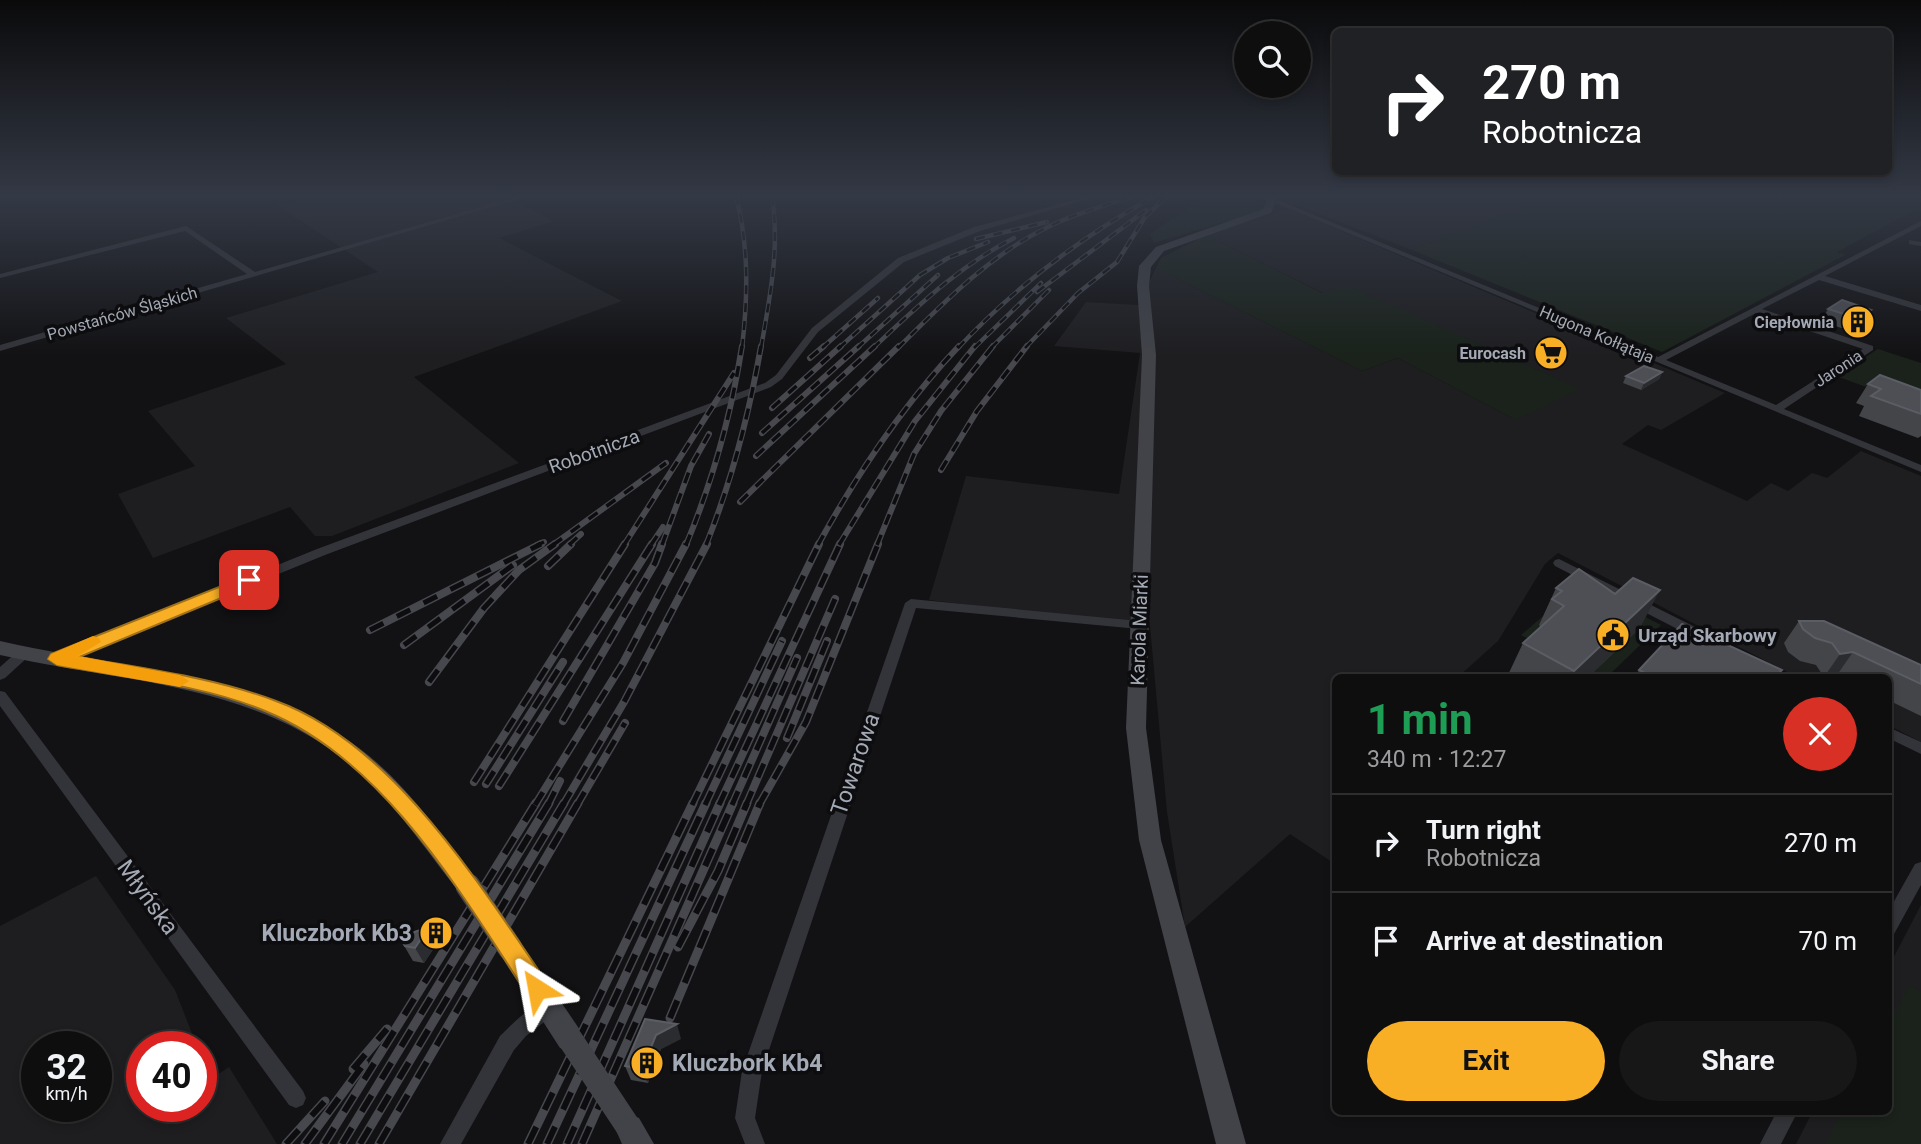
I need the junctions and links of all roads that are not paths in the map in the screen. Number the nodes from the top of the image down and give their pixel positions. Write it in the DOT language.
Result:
graph roads {
  1 [pos="103,249"];
  2 [pos="217,249"];
  3 [pos="342,249"];
  4 [pos="926,249"];
  5 [pos="1160,249"];
  6 [pos="1391,249"];
  7 [pos="1871,249"];
  8 [pos="254,275"];
  9 [pos="0,276"];
  10 [pos="1819,277"];
  11 [pos="1921,308"];
  12 [pos="1756,310"];
  13 [pos="0,348"];
  14 [pos="1659,360"];
  15 [pos="1777,410"];
  16 [pos="1921,469"];
  17 [pos="1559,564"];
  18 [pos="1139,625"];
  19 [pos="1713,642"];
  20 [pos="0,648"];
  21 [pos="23,654"];
  22 [pos="57,659"];
  23 [pos="0,675"];
  24 [pos="0,696"];
  25 [pos="1892,734"];
  26 [pos="1921,748"];
  27 [pos="1921,869"];
  28 [pos="1892,922"];
  29 [pos="549,1007"];
  30 [pos="296,1098"];
  31 [pos="1786,1115"];
  32 [pos="634,1136"];
  33 [pos="450,1144"];
  34 [pos="755,1144"];
  35 [pos="1231,1144"];
  36 [pos="1770,1144"];
  1 -- 9 [label="street"];
  2 -- 8 [label="street"];
  3 -- 8 [label="street, Powstańców Śląskich"];
  4 -- 22 [label="street, Robotnicza"];
  5 -- 18 [label="street, Karola Miarki"];
  6 -- 14 [label="street, Hugona Kołłątaja"];
  7 -- 10 [label="street"];
  8 -- 13 [label="street, Powstańców Śląskich"];
  10 -- 11 [label="street"];
  10 -- 12 [label="street"];
  12 -- 14 [label="street"];
  12 -- 15 [label="street, Jaronia"];
  14 -- 15 [label="street, Hugona Kołłątaja"];
  15 -- 16 [label="street, Hugona Kołłątaja"];
  17 -- 19 [label="street"];
  18 -- 34 [label="street, Towarowa"];
  18 -- 35 [label="street, Karola Miarki"];
  20 -- 21 [label="street"];
  21 -- 22 [label="street"];
  21 -- 23 [label="street"];
  22 -- 29 [label="street, bridge"];
  24 -- 30 [label="street, Młyńska"];
  25 -- 26 [label="street"];
  27 -- 28 [label="street"];
  29 -- 32 [label="street, bridge"];
  29 -- 33 [label="street"];
  31 -- 36 [label="street"];
}
